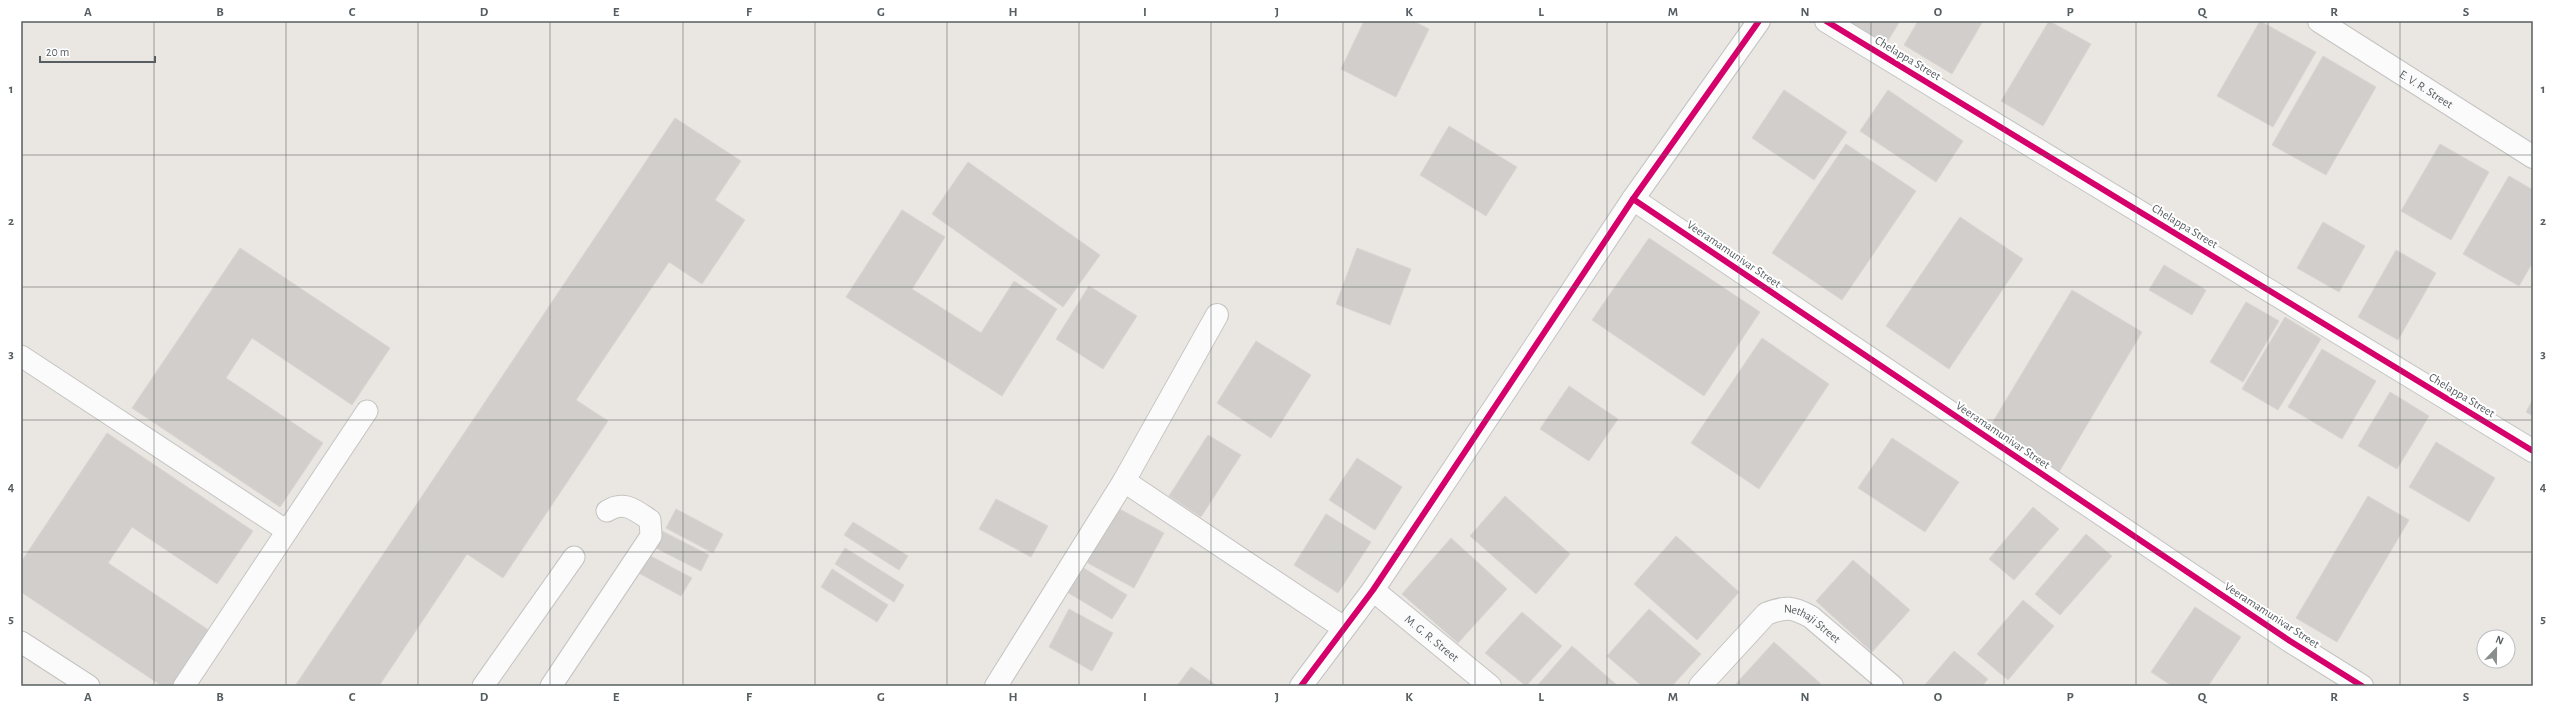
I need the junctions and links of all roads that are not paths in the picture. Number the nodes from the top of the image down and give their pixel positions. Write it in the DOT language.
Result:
graph roads {
  1 [pos="1759,21"];
  2 [pos="1826,21"];
  3 [pos="2319,21"];
  4 [pos="2533,157"];
  5 [pos="1632,199"];
  6 [pos="1217,315"];
  7 [pos="21,356"];
  8 [pos="367,411"];
  9 [pos="2533,451"];
  10 [pos="1124,482"];
  11 [pos="607,511"];
  12 [pos="287,531"];
  13 [pos="574,557"];
  14 [pos="1373,590"];
  15 [pos="1344,628"];
  16 [pos="21,642"];
  17 [pos="89,686"];
  18 [pos="184,686"];
  19 [pos="483,686"];
  20 [pos="550,686"];
  21 [pos="996,686"];
  22 [pos="1301,686"];
  23 [pos="1490,686"];
  24 [pos="1700,686"];
  25 [pos="1892,686"];
  26 [pos="2362,686"];
  1 -- 5 [label="street"];
  2 -- 9 [label="street, Chelappa Street"];
  3 -- 4 [label="street, E. V. R. Street"];
  5 -- 14 [label="street"];
  5 -- 26 [label="street, Veeramamunivar Street"];
  6 -- 10 [label="street"];
  7 -- 12 [label="lane"];
  8 -- 12 [label="lane"];
  10 -- 15 [label="street"];
  10 -- 21 [label="street"];
  11 -- 20 [label="lane"];
  12 -- 18 [label="lane"];
  13 -- 19 [label="lane"];
  14 -- 15 [label="street"];
  14 -- 23 [label="street, M. G. R. Street"];
  15 -- 22 [label="street"];
  16 -- 17 [label="lane"];
  24 -- 25 [label="street, Nethaji Street"];
}
